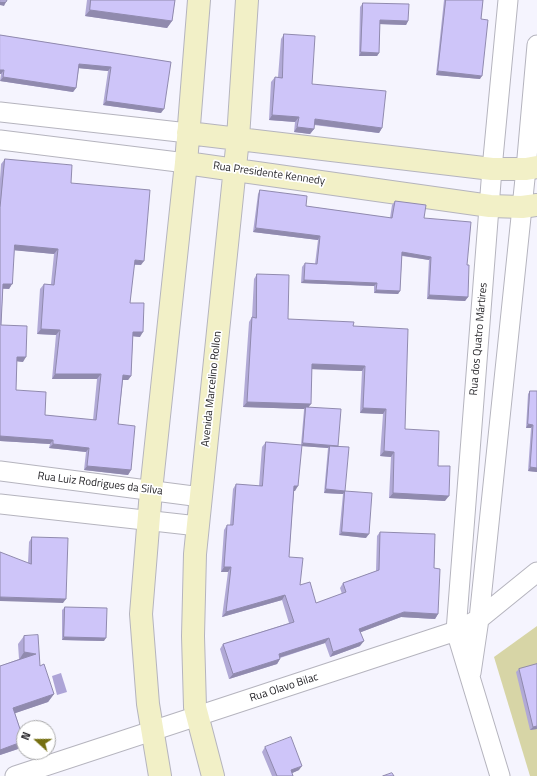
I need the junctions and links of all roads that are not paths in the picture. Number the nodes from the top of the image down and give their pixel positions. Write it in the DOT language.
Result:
graph roads {
  1 [pos="199,0"];
  2 [pos="247,0"];
  3 [pos="508,0"];
  4 [pos="537,45"];
  5 [pos="0,112"];
  6 [pos="38,116"];
  7 [pos="188,133"];
  8 [pos="238,138"];
  9 [pos="0,140"];
  10 [pos="32,144"];
  11 [pos="186,163"];
  12 [pos="532,168"];
  13 [pos="235,169"];
  14 [pos="492,169"];
  15 [pos="490,206"];
  16 [pos="530,206"];
  17 [pos="477,364"];
  18 [pos="506,366"];
  19 [pos="0,471"];
  20 [pos="150,490"];
  21 [pos="200,497"];
  22 [pos="0,504"];
  23 [pos="148,520"];
  24 [pos="198,526"];
  25 [pos="537,572"];
  26 [pos="479,619"];
  27 [pos="456,631"];
  28 [pos="470,676"];
  29 [pos="197,717"];
  30 [pos="152,730"];
  31 [pos="16,776"];
  32 [pos="160,776"];
  33 [pos="213,776"];
  34 [pos="500,776"];
  1 -- 7 [label="main road"];
  2 -- 8 [label="main road, Avenida Marcelino Rollon"];
  3 -- 14 [label="street, Rua dos Quatro Mártires"];
  4 -- 12 [label="street, Rua dos Quatro Mártires"];
  5 -- 6 [label="street"];
  6 -- 7 [label="street"];
  6 -- 10 [label="street"];
  7 -- 8 [label="main road"];
  7 -- 11 [label="main road"];
  8 -- 13 [label="main road, Avenida Marcelino Rollon"];
  8 -- 14 [label="main road"];
  9 -- 10 [label="street, Rua Presidente Kennedy"];
  10 -- 11 [label="street, Rua Presidente Kennedy"];
  11 -- 13 [label="main road, Rua Presidente Kennedy"];
  11 -- 20 [label="main road"];
  12 -- 14 [label="main road"];
  12 -- 16 [label="street, Rua dos Quatro Mártires"];
  13 -- 15 [label="main road, Rua Presidente Kennedy"];
  13 -- 21 [label="main road, Avenida Marcelino Rollon"];
  14 -- 15 [label="street, Rua dos Quatro Mártires"];
  15 -- 16 [label="main road, Rua Presidente Kennedy"];
  15 -- 17 [label="street, Rua dos Quatro Mártires"];
  16 -- 18 [label="street, Rua dos Quatro Mártires"];
  17 -- 18 [label="street"];
  17 -- 27 [label="street, Rua dos Quatro Mártires"];
  18 -- 26 [label="street, Rua dos Quatro Mártires"];
  19 -- 20 [label="street, Rua Luiz Rodrigues da Silva"];
  20 -- 21 [label="street, Rua Luiz Rodrigues da Silva"];
  20 -- 23 [label="main road"];
  21 -- 24 [label="main road, Avenida Marcelino Rollon"];
  22 -- 23 [label="street"];
  23 -- 24 [label="street"];
  23 -- 30 [label="main road"];
  24 -- 29 [label="main road, Avenida Marcelino Rollon"];
  25 -- 26 [label="street, Rua Olavo Bilac"];
  26 -- 27 [label="street, Rua Olavo Bilac"];
  26 -- 28 [label="street, Rua dos Quatro Mártires"];
  27 -- 28 [label="street, Rua dos Quatro Mártires"];
  27 -- 29 [label="street, Rua Olavo Bilac"];
  28 -- 34 [label="street, Rua dos Quatro Mártires"];
  29 -- 30 [label="street, Rua Olavo Bilac"];
  29 -- 33 [label="main road, Avenida Marcelino Rollon"];
  30 -- 31 [label="street, Rua Olavo Bilac"];
  30 -- 32 [label="main road"];
}
